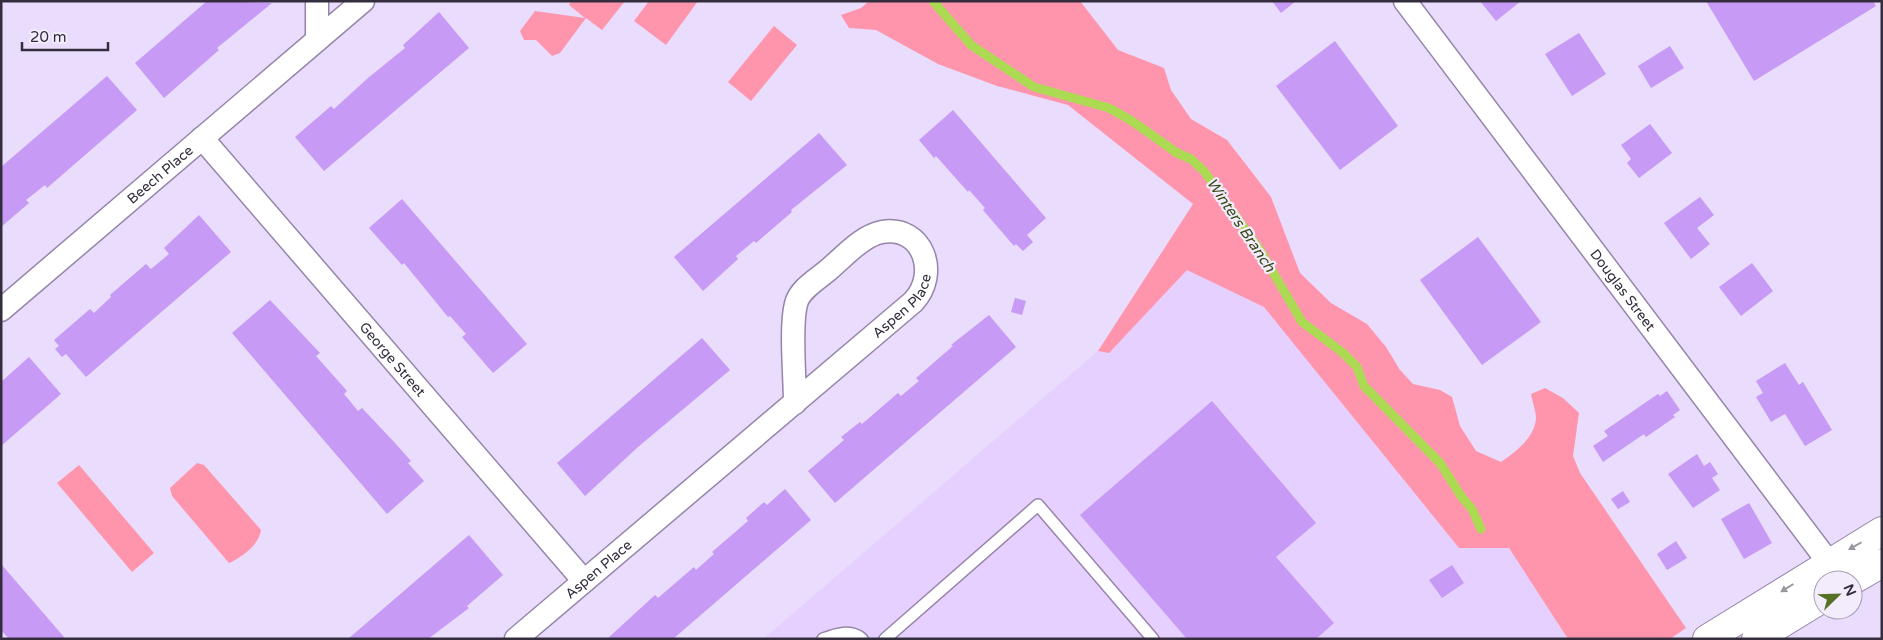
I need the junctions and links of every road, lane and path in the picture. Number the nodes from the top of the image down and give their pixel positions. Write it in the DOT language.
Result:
graph roads {
  1 [pos="317,1"];
  2 [pos="363,1"];
  3 [pos="1405,1"];
  4 [pos="318,40"];
  5 [pos="202,138"];
  6 [pos="1,310"];
  7 [pos="795,403"];
  8 [pos="1882,531"];
  9 [pos="1882,564"];
  10 [pos="1834,570"];
  11 [pos="1836,570"];
  12 [pos="1863,574"];
  13 [pos="584,582"];
  14 [pos="1813,583"];
  15 [pos="1813,604"];
  16 [pos="516,639"];
  17 [pos="823,639"];
  18 [pos="862,639"];
  19 [pos="884,639"];
  20 [pos="1153,639"];
  21 [pos="1707,639"];
  22 [pos="1756,639"];
  1 -- 4 [label="street"];
  2 -- 4 [label="street, Beech Place"];
  3 -- 10 [label="street, Douglas Street"];
  4 -- 5 [label="street, Beech Place"];
  5 -- 6 [label="street, Beech Place"];
  5 -- 13 [label="street, George Street"];
  7 -- 7 [label="street, Aspen Place"];
  7 -- 13 [label="street, Aspen Place"];
  8 -- 11 [label="main road, one-way"];
  9 -- 12 [label="main road"];
  13 -- 16 [label="street, Aspen Place"];
  14 -- 21 [label="main road, one-way"];
  15 -- 22 [label="main road"];
  17 -- 18 [label="lane"];
  19 -- 20 [label="lane"];
}
